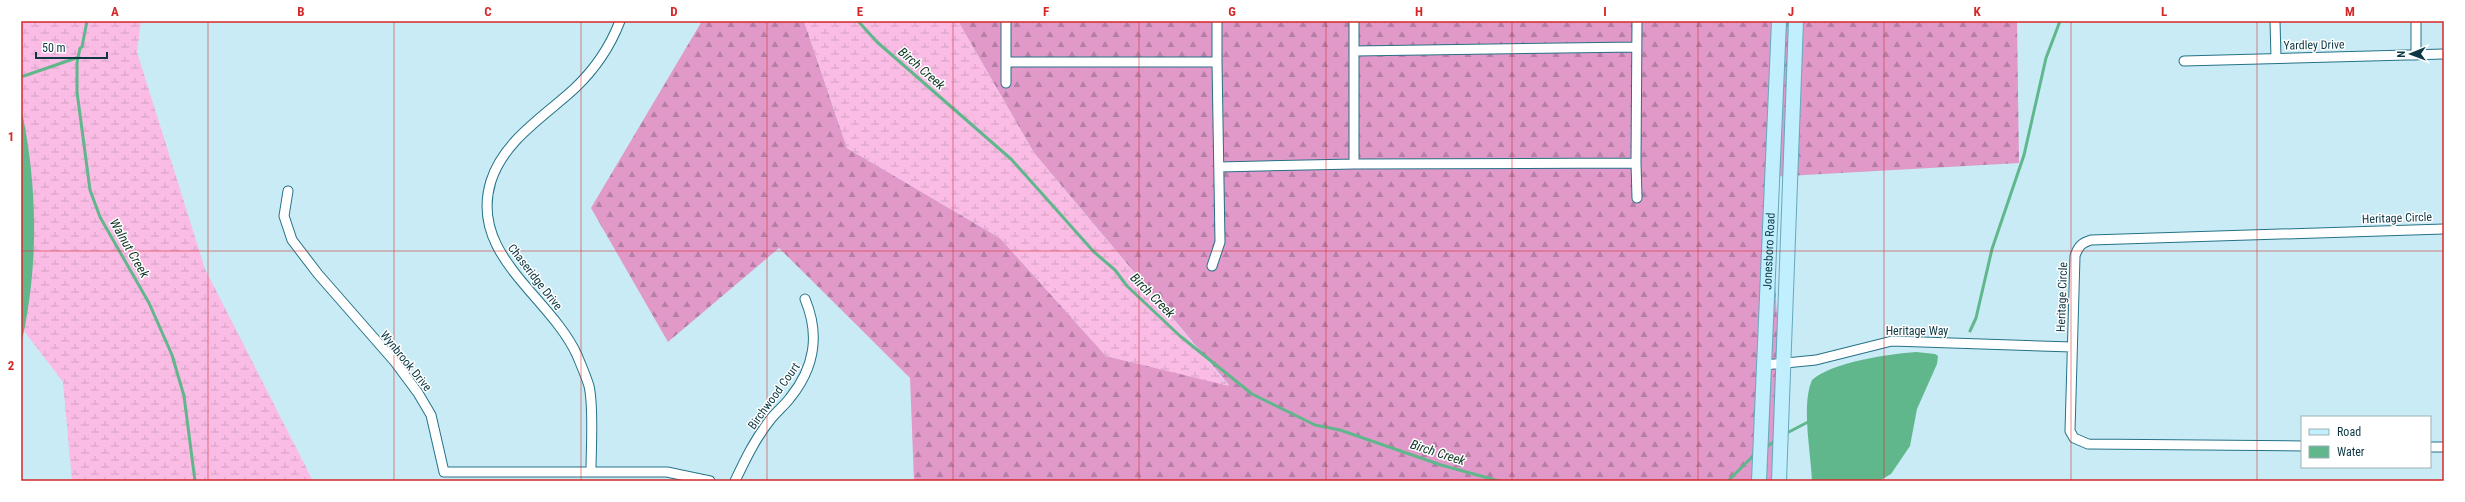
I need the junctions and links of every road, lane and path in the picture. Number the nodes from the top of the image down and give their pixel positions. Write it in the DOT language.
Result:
graph roads {
  1 [pos="620,21"];
  2 [pos="1006,21"];
  3 [pos="1217,21"];
  4 [pos="1354,21"];
  5 [pos="1638,21"];
  6 [pos="1778,21"];
  7 [pos="1796,21"];
  8 [pos="2275,21"];
  9 [pos="2416,21"];
  10 [pos="1637,47"];
  11 [pos="1354,51"];
  12 [pos="2444,54"];
  13 [pos="2416,55"];
  14 [pos="2276,58"];
  15 [pos="2184,61"];
  16 [pos="1006,62"];
  17 [pos="1217,62"];
  18 [pos="1006,83"];
  19 [pos="1636,162"];
  20 [pos="1354,164"];
  21 [pos="1219,167"];
  22 [pos="288,191"];
  23 [pos="1637,198"];
  24 [pos="2444,229"];
  25 [pos="1212,266"];
  26 [pos="805,299"];
  27 [pos="2072,347"];
  28 [pos="1764,365"];
  29 [pos="1782,365"];
  30 [pos="2301,446"];
  31 [pos="2431,447"];
  32 [pos="2444,447"];
  33 [pos="591,471"];
  34 [pos="710,481"];
  35 [pos="735,481"];
  36 [pos="1759,481"];
  37 [pos="1779,481"];
  1 -- 33 [label="street, Chaseridge Drive"];
  2 -- 16 [label="street"];
  3 -- 17 [label="street"];
  4 -- 11 [label="street"];
  5 -- 10 [label="street"];
  6 -- 28 [label="main road, Jonesboro Road"];
  7 -- 29 [label="main road, Jonesboro Road"];
  8 -- 14 [label="street"];
  9 -- 13 [label="street"];
  10 -- 11 [label="street"];
  10 -- 19 [label="street"];
  11 -- 20 [label="street"];
  12 -- 13 [label="street, Yardley Drive"];
  13 -- 14 [label="street, Yardley Drive"];
  14 -- 15 [label="street, Yardley Drive"];
  16 -- 17 [label="street"];
  16 -- 18 [label="street"];
  17 -- 21 [label="street"];
  19 -- 20 [label="street"];
  19 -- 23 [label="street"];
  20 -- 21 [label="street"];
  21 -- 25 [label="street"];
  22 -- 33 [label="street, Wynbrook Drive"];
  24 -- 27 [label="street, Heritage Circle"];
  26 -- 35 [label="street, Birchwood Court"];
  27 -- 29 [label="street, Heritage Way"];
  27 -- 30 [label="street, Heritage Circle"];
  28 -- 29 [label="street, Heritage Way"];
  28 -- 36 [label="main road, Jonesboro Road"];
  29 -- 37 [label="main road, Jonesboro Road"];
  31 -- 32 [label="street"];
  33 -- 34 [label="street, Wynbrook Drive"];
}
